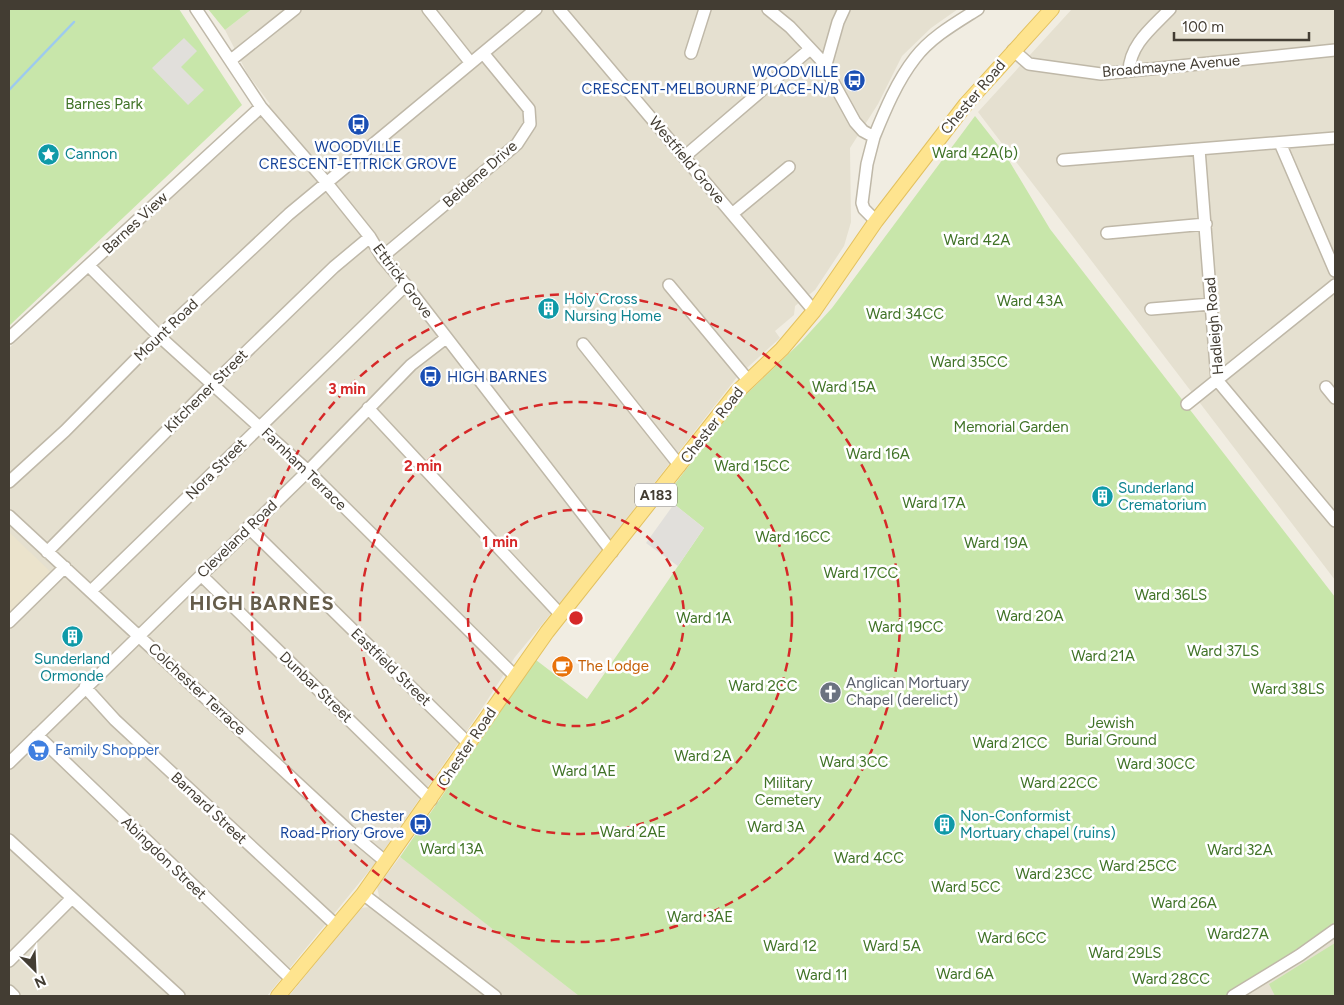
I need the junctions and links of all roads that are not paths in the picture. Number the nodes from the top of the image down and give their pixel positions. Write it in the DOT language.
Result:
graph roads {
  1 [pos="196,9"];
  2 [pos="295,9"];
  3 [pos="428,9"];
  4 [pos="536,9"];
  5 [pos="559,9"];
  6 [pos="705,9"];
  7 [pos="768,9"];
  8 [pos="844,9"];
  9 [pos="978,9"];
  10 [pos="1052,9"];
  11 [pos="1170,9"];
  12 [pos="810,49"];
  13 [pos="1013,50"];
  14 [pos="1335,50"];
  15 [pos="691,52"];
  16 [pos="483,53"];
  17 [pos="230,60"];
  18 [pos="470,62"];
  19 [pos="825,68"];
  20 [pos="1129,71"];
  21 [pos="261,107"];
  22 [pos="874,137"];
  23 [pos="1335,138"];
  24 [pos="1280,143"];
  25 [pos="1199,149"];
  26 [pos="684,157"];
  27 [pos="1064,160"];
  28 [pos="789,167"];
  29 [pos="326,182"];
  30 [pos="732,214"];
  31 [pos="876,221"];
  32 [pos="1206,224"];
  33 [pos="1107,233"];
  34 [pos="370,237"];
  35 [pos="382,257"];
  36 [pos="89,266"];
  37 [pos="1335,271"];
  38 [pos="406,285"];
  39 [pos="669,285"];
  40 [pos="1335,285"];
  41 [pos="1211,304"];
  42 [pos="1151,309"];
  43 [pos="814,312"];
  44 [pos="159,336"];
  45 [pos="9,338"];
  46 [pos="446,338"];
  47 [pos="583,344"];
  48 [pos="748,380"];
  49 [pos="1217,380"];
  50 [pos="213,384"];
  51 [pos="1326,387"];
  52 [pos="1335,398"];
  53 [pos="1187,404"];
  54 [pos="368,408"];
  55 [pos="259,426"];
  56 [pos="680,466"];
  57 [pos="308,471"];
  58 [pos="9,482"];
  59 [pos="9,516"];
  60 [pos="1335,521"];
  61 [pos="248,527"];
  62 [pos="47,552"];
  63 [pos="612,552"];
  64 [pos="65,567"];
  65 [pos="201,575"];
  66 [pos="91,591"];
  67 [pos="561,615"];
  68 [pos="9,622"];
  69 [pos="138,635"];
  70 [pos="515,676"];
  71 [pos="85,687"];
  72 [pos="37,735"];
  73 [pos="469,744"];
  74 [pos="9,763"];
  75 [pos="431,800"];
  76 [pos="9,840"];
  77 [pos="386,862"];
  78 [pos="363,894"];
  79 [pos="72,898"];
  80 [pos="337,926"];
  81 [pos="1335,930"];
  82 [pos="9,961"];
  83 [pos="292,980"];
  84 [pos="9,991"];
  85 [pos="14,996"];
  86 [pos="179,996"];
  87 [pos="278,996"];
  88 [pos="495,996"];
  89 [pos="1233,996"];
  1 -- 17 [label="street, Ettrick Grove"];
  2 -- 17 [label="street"];
  3 -- 18 [label="street"];
  4 -- 16 [label="street, Mount Road"];
  5 -- 26 [label="street, Westfield Grove"];
  6 -- 15 [label="street"];
  7 -- 12 [label="street"];
  8 -- 19 [label="street"];
  9 -- 22 [label="street"];
  10 -- 13 [label="main road, Chester Road / A183"];
  11 -- 20 [label="street"];
  12 -- 19 [label="street"];
  12 -- 26 [label="street"];
  13 -- 20 [label="street, Broadmayne Avenue"];
  13 -- 31 [label="main road, Chester Road / A183"];
  14 -- 20 [label="street, Broadmayne Avenue"];
  16 -- 18 [label="street, Mount Road"];
  16 -- 35 [label="street, Beldene Drive"];
  17 -- 21 [label="street, Ettrick Grove"];
  18 -- 29 [label="street, Mount Road"];
  19 -- 22 [label="street"];
  21 -- 29 [label="street, Ettrick Grove"];
  21 -- 36 [label="street, Barnes View"];
  22 -- 31 [label="street"];
  23 -- 24 [label="street"];
  24 -- 25 [label="street"];
  24 -- 37 [label="street"];
  25 -- 27 [label="street"];
  25 -- 32 [label="street, Hadleigh Road"];
  26 -- 30 [label="street, Westfield Grove"];
  28 -- 30 [label="street"];
  29 -- 34 [label="street, Ettrick Grove"];
  29 -- 44 [label="street, Mount Road"];
  30 -- 43 [label="street, Westfield Grove"];
  31 -- 43 [label="main road, Chester Road / A183"];
  32 -- 33 [label="street"];
  32 -- 41 [label="street, Hadleigh Road"];
  34 -- 35 [label="street, Ettrick Grove"];
  34 -- 50 [label="street, Kitchener Street"];
  35 -- 38 [label="street, Ettrick Grove"];
  36 -- 44 [label="street, Farnham Terrace"];
  36 -- 45 [label="street, Barnes View"];
  38 -- 46 [label="street, Ettrick Grove"];
  38 -- 55 [label="street, Nora Street"];
  39 -- 48 [label="street"];
  40 -- 49 [label="street"];
  41 -- 42 [label="street"];
  41 -- 49 [label="street, Hadleigh Road"];
  43 -- 48 [label="main road, Chester Road / A183"];
  44 -- 50 [label="street, Farnham Terrace"];
  44 -- 58 [label="street, Mount Road"];
  46 -- 54 [label="street, Cleveland Road"];
  46 -- 63 [label="street, Ettrick Grove"];
  47 -- 56 [label="street"];
  48 -- 56 [label="main road, Chester Road / A183"];
  49 -- 53 [label="street"];
  49 -- 60 [label="street, Hadleigh Road"];
  50 -- 55 [label="street, Farnham Terrace"];
  50 -- 62 [label="street, Kitchener Street"];
  51 -- 52 [label="street"];
  54 -- 57 [label="street, Cleveland Road"];
  54 -- 67 [label="street"];
  55 -- 57 [label="street, Farnham Terrace"];
  55 -- 66 [label="street, Nora Street"];
  56 -- 63 [label="main road, Chester Road / A183"];
  57 -- 61 [label="street, Cleveland Road"];
  57 -- 70 [label="street, Farnham Terrace"];
  59 -- 62 [label="street, Colchester Terrace"];
  61 -- 65 [label="street, Cleveland Road"];
  61 -- 73 [label="street, Eastfield Street"];
  62 -- 64 [label="street, Colchester Terrace"];
  63 -- 67 [label="main road, Chester Road / A183"];
  64 -- 66 [label="street, Colchester Terrace"];
  64 -- 68 [label="street"];
  65 -- 69 [label="street, Cleveland Road"];
  65 -- 75 [label="street, Dunbar Street"];
  66 -- 69 [label="street, Colchester Terrace"];
  67 -- 70 [label="main road, Chester Road / A183"];
  69 -- 71 [label="street, Cleveland Road"];
  69 -- 77 [label="street, Colchester Terrace"];
  70 -- 73 [label="main road, Chester Road / A183"];
  71 -- 72 [label="street, Cleveland Road"];
  71 -- 80 [label="street, Barnard Street"];
  72 -- 74 [label="street, Cleveland Road"];
  72 -- 83 [label="street, Abingdon Street"];
  73 -- 75 [label="main road, Chester Road / A183"];
  75 -- 77 [label="main road, Chester Road / A183"];
  76 -- 79 [label="street"];
  77 -- 78 [label="main road, Chester Road / A183"];
  78 -- 80 [label="main road, Chester Road / A183"];
  78 -- 88 [label="street"];
  79 -- 82 [label="street"];
  79 -- 86 [label="street"];
  80 -- 83 [label="main road, Chester Road / A183"];
  81 -- 89 [label="street"];
  83 -- 87 [label="main road, Chester Road / A183"];
  84 -- 85 [label="street"];
}
